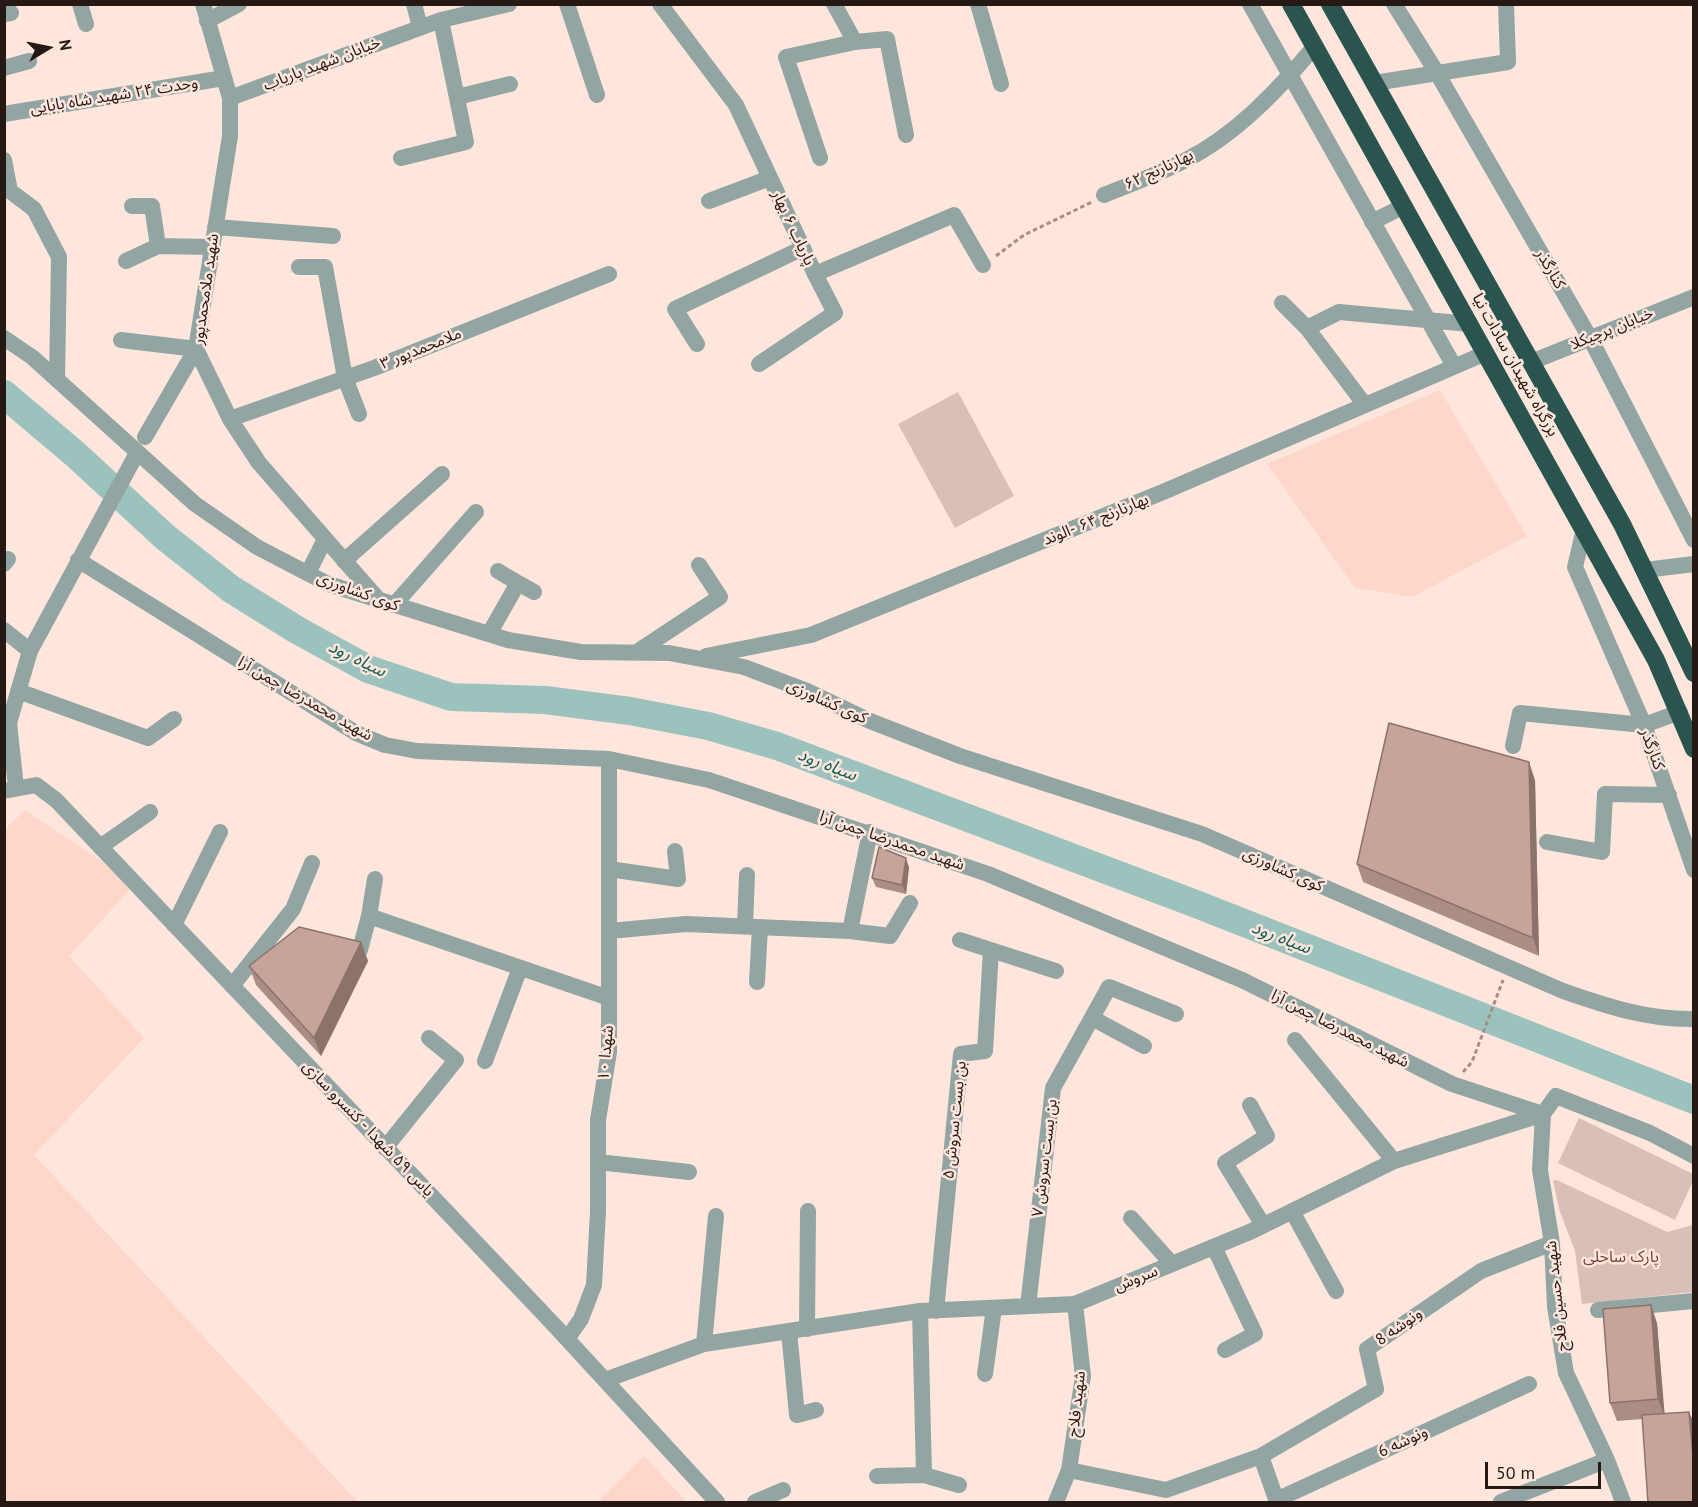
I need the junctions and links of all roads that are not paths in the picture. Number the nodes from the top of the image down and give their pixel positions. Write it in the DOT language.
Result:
graph roads {
  1 [pos="80,4"];
  2 [pos="203,4"];
  3 [pos="239,4"];
  4 [pos="414,4"];
  5 [pos="509,4"];
  6 [pos="567,4"];
  7 [pos="660,4"];
  8 [pos="834,4"];
  9 [pos="978,4"];
  10 [pos="1250,4"];
  11 [pos="1291,4"];
  12 [pos="1394,4"];
  13 [pos="1506,4"];
  14 [pos="1335,9"];
  15 [pos="441,20"];
  16 [pos="207,21"];
  17 [pos="86,24"];
  18 [pos="420,27"];
  19 [pos="855,42"];
  20 [pos="1315,46"];
  21 [pos="29,61"];
  22 [pos="4,68"];
  23 [pos="1437,73"];
  24 [pos="1290,76"];
  25 [pos="224,78"];
  26 [pos="1374,83"];
  27 [pos="510,84"];
  28 [pos="1001,84"];
  29 [pos="597,95"];
  30 [pos="457,97"];
  31 [pos="230,98"];
  32 [pos="4,114"];
  33 [pos="906,135"];
  34 [pos="401,158"];
  35 [pos="820,158"];
  36 [pos="4,160"];
  37 [pos="770,178"];
  38 [pos="1104,195"];
  39 [pos="709,201"];
  40 [pos="132,206"];
  41 [pos="1404,206"];
  42 [pos="1372,222"];
  43 [pos="215,227"];
  44 [pos="333,237"];
  45 [pos="158,246"];
  46 [pos="212,248"];
  47 [pos="803,248"];
  48 [pos="126,261"];
  49 [pos="983,266"];
  50 [pos="299,267"];
  51 [pos="609,274"];
  52 [pos="815,274"];
  53 [pos="1694,297"];
  54 [pos="1282,303"];
  55 [pos="1427,320"];
  56 [pos="1470,324"];
  57 [pos="1307,328"];
  58 [pos="4,338"];
  59 [pos="1590,338"];
  60 [pos="121,340"];
  61 [pos="697,344"];
  62 [pos="196,349"];
  63 [pos="1486,353"];
  64 [pos="1531,362"];
  65 [pos="759,364"];
  66 [pos="1454,366"];
  67 [pos="345,378"];
  68 [pos="57,380"];
  69 [pos="1365,405"];
  70 [pos="359,414"];
  71 [pos="230,419"];
  72 [pos="145,437"];
  73 [pos="134,457"];
  74 [pos="442,474"];
  75 [pos="476,512"];
  76 [pos="1584,529"];
  77 [pos="325,539"];
  78 [pos="1694,540"];
  79 [pos="78,560"];
  80 [pos="344,561"];
  81 [pos="1694,564"];
  82 [pos="699,565"];
  83 [pos="498,570"];
  84 [pos="1645,570"];
  85 [pos="308,573"];
  86 [pos="518,583"];
  87 [pos="534,592"];
  88 [pos="387,603"];
  89 [pos="4,630"];
  90 [pos="489,634"];
  91 [pos="30,651"];
  92 [pos="637,652"];
  93 [pos="697,658"];
  94 [pos="1692,666"];
  95 [pos="18,691"];
  96 [pos="1680,712"];
  97 [pos="174,719"];
  98 [pos="1644,725"];
  99 [pos="1514,746"];
  100 [pos="8,748"];
  101 [pos="1694,749"];
  102 [pos="609,759"];
  103 [pos="10,789"];
  104 [pos="1670,795"];
  105 [pos="150,812"];
  106 [pos="220,832"];
  107 [pos="870,832"];
  108 [pos="1547,842"];
  109 [pos="100,847"];
  110 [pos="675,851"];
  111 [pos="312,863"];
  112 [pos="609,869"];
  113 [pos="1694,870"];
  114 [pos="747,875"];
  115 [pos="375,879"];
  116 [pos="910,903"];
  117 [pos="369,916"];
  118 [pos="174,925"];
  119 [pos="752,927"];
  120 [pos="609,931"];
  121 [pos="850,931"];
  122 [pos="960,940"];
  123 [pos="360,950"];
  124 [pos="991,950"];
  125 [pos="520,968"];
  126 [pos="1056,971"];
  127 [pos="757,982"];
  128 [pos="232,986"];
  129 [pos="609,998"];
  130 [pos="1176,1014"];
  131 [pos="1092,1018"];
  132 [pos="1694,1019"];
  133 [pos="429,1038"];
  134 [pos="1295,1040"];
  135 [pos="1144,1046"];
  136 [pos="485,1061"];
  137 [pos="1250,1105"];
  138 [pos="1543,1113"];
  139 [pos="385,1148"];
  140 [pos="1694,1156"];
  141 [pos="1394,1161"];
  142 [pos="598,1162"];
  143 [pos="689,1172"];
  144 [pos="808,1211"];
  145 [pos="1292,1211"];
  146 [pos="717,1216"];
  147 [pos="1131,1218"];
  148 [pos="1263,1225"];
  149 [pos="1552,1243"];
  150 [pos="1214,1247"];
  151 [pos="1172,1264"];
  152 [pos="1335,1291"];
  153 [pos="1694,1301"];
  154 [pos="1075,1304"];
  155 [pos="1028,1306"];
  156 [pos="994,1308"];
  157 [pos="1598,1310"];
  158 [pos="928,1311"];
  159 [pos="807,1329"];
  160 [pos="789,1331"];
  161 [pos="567,1338"];
  162 [pos="704,1344"];
  163 [pos="1225,1350"];
  164 [pos="986,1374"];
  165 [pos="605,1380"];
  166 [pos="1529,1384"];
  167 [pos="816,1410"];
  168 [pos="1261,1456"];
  169 [pos="1607,1460"];
  170 [pos="1070,1470"];
  171 [pos="924,1474"];
  172 [pos="877,1476"];
  173 [pos="959,1485"];
  174 [pos="783,1490"];
  175 [pos="1276,1501"];
  176 [pos="717,1503"];
  177 [pos="755,1503"];
  178 [pos="1056,1503"];
  179 [pos="1501,1503"];
  180 [pos="1623,1503"];
  1 -- 17 [label="street"];
  2 -- 16 [label="street"];
  3 -- 16 [label="street"];
  4 -- 18 [label="street"];
  5 -- 15 [label="street, خیابان شهید پاریاب"];
  6 -- 29 [label="street"];
  7 -- 37 [label="street, پاریاب ۶ بهار"];
  8 -- 19 [label="street"];
  9 -- 28 [label="street"];
  10 -- 24 [label="street"];
  11 -- 20 [label="highway, بزرگراه شهیدان سادات نیا"];
  12 -- 23 [label="street, کنارگذر"];
  13 -- 23 [label="street"];
  14 -- 26 [label="highway, بزرگراه شهیدان سادات نیا"];
  15 -- 18 [label="street, خیابان شهید پاریاب"];
  15 -- 30 [label="street"];
  16 -- 25 [label="street"];
  18 -- 31 [label="street, خیابان شهید پاریاب"];
  19 -- 33 [label="street"];
  19 -- 35 [label="street"];
  20 -- 24 [label="street, بهارنارنج ۶۲"];
  20 -- 41 [label="highway, بزرگراه شهیدان سادات نیا"];
  21 -- 22 [label="street"];
  23 -- 26 [label="street"];
  23 -- 59 [label="street, کنارگذر"];
  24 -- 38 [label="street, بهارنارنج ۶۲"];
  24 -- 42 [label="street"];
  25 -- 31 [label="street"];
  25 -- 32 [label="street, وحدت ۲۴ شهید شاه بابایی"];
  26 -- 64 [label="highway, بزرگراه شهیدان سادات نیا"];
  27 -- 30 [label="street"];
  30 -- 34 [label="street"];
  31 -- 43 [label="street, شهید ملامحمدپور"];
  36 -- 68 [label="street"];
  37 -- 39 [label="street"];
  37 -- 47 [label="street, پاریاب ۶ بهار"];
  40 -- 45 [label="street"];
  41 -- 42 [label="street"];
  41 -- 56 [label="highway, بزرگراه شهیدان سادات نیا"];
  42 -- 55 [label="street"];
  43 -- 44 [label="street"];
  43 -- 46 [label="street, شهید ملامحمدپور"];
  45 -- 46 [label="street"];
  45 -- 48 [label="street"];
  46 -- 62 [label="street, شهید ملامحمدپور"];
  47 -- 52 [label="street, پاریاب ۶ بهار"];
  47 -- 61 [label="street"];
  49 -- 52 [label="street, پاریاب ۶ بهار"];
  50 -- 67 [label="street"];
  51 -- 67 [label="street, ملامحمدپور ۳"];
  52 -- 65 [label="street"];
  53 -- 59 [label="street, خیابان پرچیکلا"];
  54 -- 57 [label="street"];
  55 -- 56 [label="street"];
  55 -- 57 [label="street"];
  55 -- 66 [label="street"];
  56 -- 63 [label="highway, بزرگراه شهیدان سادات نیا"];
  57 -- 69 [label="street"];
  58 -- 68 [label="street, کوی کشاورزی"];
  59 -- 64 [label="street, خیابان پرچیکلا"];
  59 -- 78 [label="street, کنارگذر"];
  60 -- 62 [label="street"];
  62 -- 71 [label="street, شهید ملامحمدپور"];
  62 -- 72 [label="street"];
  63 -- 66 [label="street, بهارنارنج ۶۴ -الوند"];
  63 -- 76 [label="highway, بزرگراه شهیدان سادات نیا"];
  64 -- 84 [label="highway, بزرگراه شهیدان سادات نیا"];
  66 -- 69 [label="street, بهارنارنج ۶۴ -الوند"];
  67 -- 70 [label="street"];
  67 -- 71 [label="street, ملامحمدپور ۳"];
  68 -- 73 [label="street, کوی کشاورزی"];
  69 -- 93 [label="street, بهارنارنج ۶۴ -الوند"];
  71 -- 77 [label="street, شهید ملامحمدپور"];
  73 -- 79 [label="street"];
  73 -- 85 [label="street, کوی کشاورزی"];
  74 -- 80 [label="street"];
  75 -- 88 [label="street"];
  76 -- 96 [label="highway, بزرگراه شهیدان سادات نیا"];
  76 -- 98 [label="street, کنارگذر"];
  77 -- 80 [label="street, شهید ملامحمدپور"];
  77 -- 85 [label="street"];
  79 -- 91 [label="street"];
  79 -- 102 [label="street, شهید محمدرضا چمن آرا"];
  80 -- 88 [label="street, شهید ملامحمدپور"];
  81 -- 84 [label="street"];
  82 -- 92 [label="street"];
  83 -- 86 [label="street"];
  84 -- 94 [label="highway, بزرگراه شهیدان سادات نیا"];
  85 -- 88 [label="street, کوی کشاورزی"];
  86 -- 87 [label="street"];
  86 -- 90 [label="street"];
  88 -- 90 [label="street, کوی کشاورزی"];
  89 -- 91 [label="street"];
  90 -- 92 [label="street, کوی کشاورزی"];
  91 -- 95 [label="street"];
  92 -- 93 [label="street, کوی کشاورزی"];
  93 -- 132 [label="street, کوی کشاورزی"];
  95 -- 97 [label="street"];
  95 -- 100 [label="street"];
  96 -- 98 [label="street"];
  96 -- 101 [label="highway, بزرگراه شهیدان سادات نیا"];
  98 -- 99 [label="street"];
  98 -- 104 [label="street, کنارگذر"];
  100 -- 103 [label="street"];
  102 -- 107 [label="street, شهید محمدرضا چمن آرا"];
  102 -- 112 [label="street, شهدا ۱۰"];
  103 -- 109 [label="street, یاس ۵۹ شهدا - کنسرو سازی"];
  104 -- 108 [label="street"];
  104 -- 113 [label="street, کنارگذر"];
  105 -- 109 [label="street"];
  106 -- 118 [label="street"];
  107 -- 121 [label="street"];
  107 -- 138 [label="street, شهید محمدرضا چمن آرا"];
  109 -- 118 [label="street, یاس ۵۹ شهدا - کنسرو سازی"];
  110 -- 112 [label="street"];
  111 -- 128 [label="street"];
  112 -- 120 [label="street, شهدا ۱۰"];
  114 -- 119 [label="street"];
  115 -- 117 [label="street"];
  116 -- 121 [label="street"];
  117 -- 123 [label="street"];
  117 -- 125 [label="street"];
  118 -- 128 [label="street, یاس ۵۹ شهدا - کنسرو سازی"];
  119 -- 120 [label="street"];
  119 -- 121 [label="street"];
  119 -- 127 [label="street"];
  120 -- 129 [label="street, شهدا ۱۰"];
  122 -- 124 [label="street"];
  124 -- 126 [label="street"];
  124 -- 158 [label="street, بن بست سروش ۵"];
  125 -- 129 [label="street"];
  125 -- 136 [label="street"];
  128 -- 139 [label="street, یاس ۵۹ شهدا - کنسرو سازی"];
  129 -- 142 [label="street, شهدا ۱۰"];
  130 -- 131 [label="street, بن بست سروش ۷"];
  131 -- 135 [label="street"];
  131 -- 155 [label="street, بن بست سروش ۷"];
  133 -- 139 [label="street"];
  134 -- 141 [label="street"];
  137 -- 148 [label="street"];
  138 -- 140 [label="street"];
  138 -- 141 [label="street, سروش"];
  138 -- 149 [label="street, شهید حسین فلاح"];
  139 -- 161 [label="street, یاس ۵۹ شهدا - کنسرو سازی"];
  141 -- 145 [label="street, سروش"];
  142 -- 143 [label="street"];
  142 -- 161 [label="street, شهدا ۱۰"];
  144 -- 159 [label="street"];
  145 -- 148 [label="street, سروش"];
  145 -- 152 [label="street"];
  146 -- 162 [label="street"];
  147 -- 151 [label="street"];
  148 -- 150 [label="street, سروش"];
  149 -- 168 [label="street, ونوشه 8"];
  149 -- 169 [label="street, شهید حسین فلاح"];
  150 -- 151 [label="street, سروش"];
  150 -- 163 [label="street"];
  151 -- 154 [label="street, سروش"];
  153 -- 157 [label="street"];
  154 -- 155 [label="street, سروش"];
  154 -- 170 [label="street, شهید فلاح"];
  155 -- 156 [label="street, سروش"];
  156 -- 158 [label="street, سروش"];
  156 -- 164 [label="street"];
  158 -- 159 [label="street, سروش"];
  158 -- 171 [label="street"];
  159 -- 160 [label="street, سروش"];
  160 -- 162 [label="street, سروش"];
  160 -- 167 [label="street"];
  161 -- 165 [label="street, یاس ۵۹ شهدا - کنسرو سازی"];
  162 -- 165 [label="street, سروش"];
  165 -- 176 [label="street, یاس ۵۹ شهدا - کنسرو سازی"];
  166 -- 175 [label="street, ونوشه 6"];
  168 -- 170 [label="street"];
  168 -- 175 [label="street"];
  169 -- 179 [label="street"];
  169 -- 180 [label="street, شهید حسین فلاح"];
  170 -- 178 [label="street, شهید فلاح"];
  171 -- 172 [label="street"];
  171 -- 173 [label="street"];
  174 -- 177 [label="street"];
}
